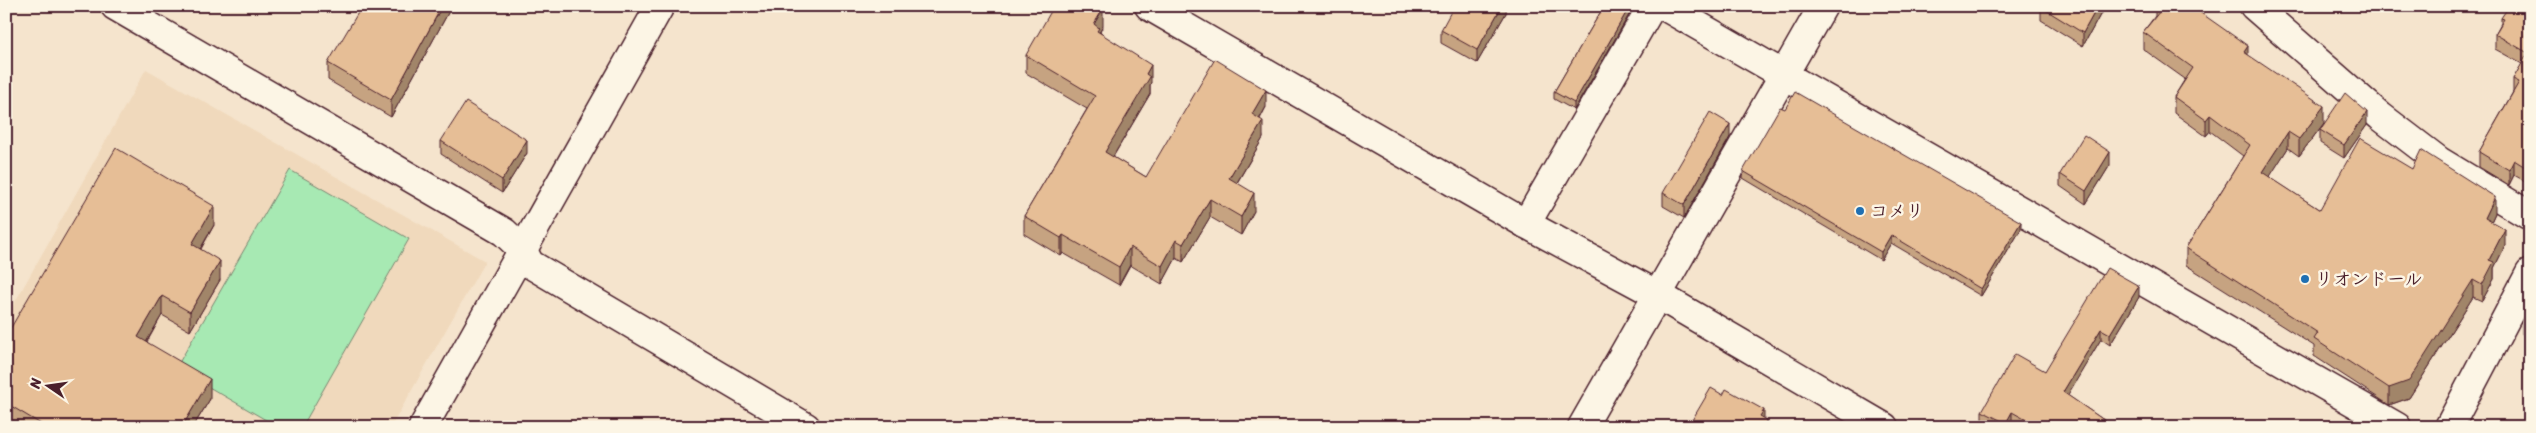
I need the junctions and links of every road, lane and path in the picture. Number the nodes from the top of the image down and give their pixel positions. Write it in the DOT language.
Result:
graph roads {
  1 [pos="115,6"];
  2 [pos="660,6"];
  3 [pos="1149,6"];
  4 [pos="1652,6"];
  5 [pos="1664,6"];
  6 [pos="1823,6"];
  7 [pos="2254,6"];
  8 [pos="1783,77"];
  9 [pos="2530,216"];
  10 [pos="1526,224"];
  11 [pos="522,249"];
  12 [pos="2530,273"];
  13 [pos="1658,295"];
  14 [pos="424,427"];
  15 [pos="806,427"];
  16 [pos="1582,427"];
  17 [pos="1884,427"];
  18 [pos="2397,427"];
  19 [pos="2449,427"];
  1 -- 11 [label="street"];
  2 -- 11 [label="street"];
  3 -- 10 [label="street"];
  4 -- 10 [label="street"];
  5 -- 8 [label="street"];
  6 -- 8 [label="street"];
  7 -- 9 [label="street"];
  8 -- 13 [label="street"];
  8 -- 18 [label="street"];
  10 -- 13 [label="street"];
  11 -- 14 [label="street"];
  11 -- 15 [label="street"];
  12 -- 19 [label="street"];
  13 -- 16 [label="street"];
  13 -- 17 [label="street"];
}
